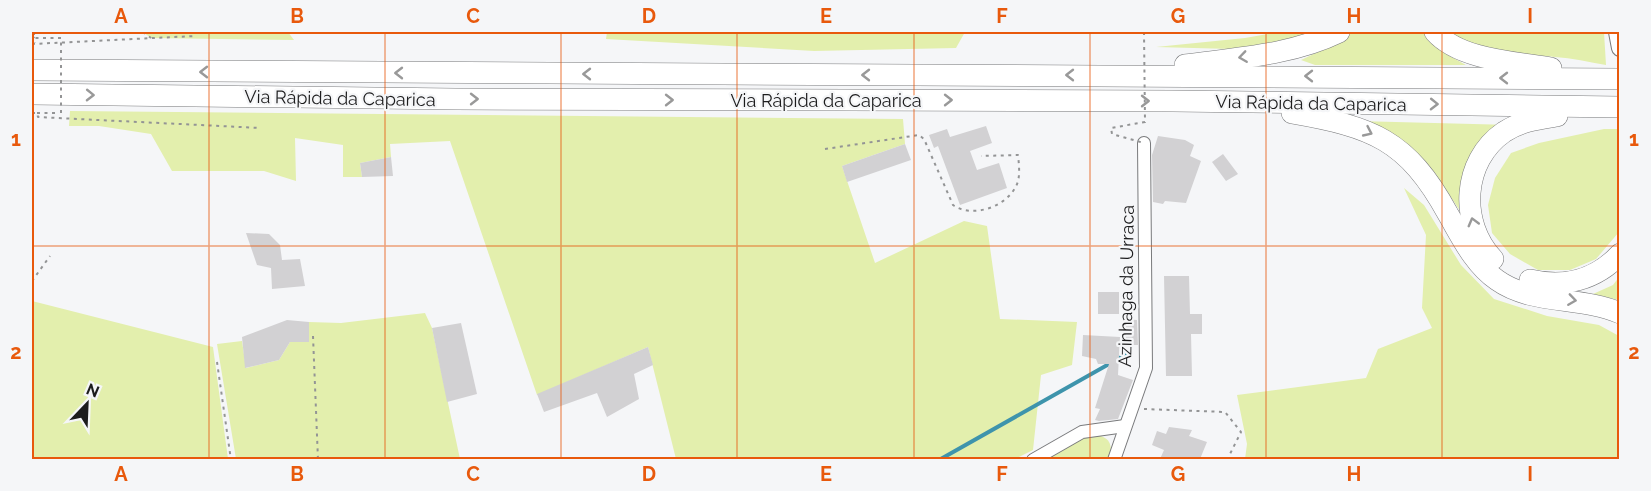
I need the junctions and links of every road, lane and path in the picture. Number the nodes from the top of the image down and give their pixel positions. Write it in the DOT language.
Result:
graph roads {
  1 [pos="34,32"];
  2 [pos="143,32"];
  3 [pos="1144,32"];
  4 [pos="1339,32"];
  5 [pos="1435,32"];
  6 [pos="195,36"];
  7 [pos="33,37"];
  8 [pos="151,38"];
  9 [pos="33,44"];
  10 [pos="32,70"];
  11 [pos="1111,75"];
  12 [pos="1612,78"];
  13 [pos="1229,102"];
  14 [pos="34,104"];
  15 [pos="1614,107"];
  16 [pos="32,113"];
  17 [pos="260,128"];
  18 [pos="1144,143"];
  19 [pos="825,149"];
  20 [pos="981,156"];
  21 [pos="1620,254"];
  22 [pos="50,256"];
  23 [pos="32,281"];
  24 [pos="1620,313"];
  25 [pos="313,336"];
  26 [pos="217,362"];
  27 [pos="1132,408"];
  28 [pos="1125,426"];
  29 [pos="231,459"];
  30 [pos="318,459"];
  31 [pos="1033,459"];
  32 [pos="1114,459"];
  33 [pos="1227,459"];
  1 -- 7 [label="path"];
  2 -- 8 [label="path"];
  3 -- 18 [label="path, bridge"];
  4 -- 11 [label="highway, one-way"];
  5 -- 12 [label="highway"];
  6 -- 8 [label="path"];
  7 -- 9 [label="path"];
  7 -- 14 [label="path, bridge"];
  8 -- 9 [label="path"];
  11 -- 10 [label="highway, Via Rápida da Caparica, one-way"];
  12 -- 11 [label="highway, Via Rápida da Caparica, one-way"];
  14 -- 13 [label="highway, Via Rápida da Caparica, one-way"];
  13 -- 15 [label="highway, Via Rápida da Caparica, one-way"];
  13 -- 24 [label="highway, one-way"];
  14 -- 16 [label="path"];
  14 -- 17 [label="path"];
  21 -- 15 [label="highway, one-way"];
  18 -- 27 [label="street, Azinhaga da Urraca"];
  19 -- 20 [label="path"];
  22 -- 23 [label="path"];
  25 -- 30 [label="path"];
  26 -- 29 [label="path"];
  27 -- 28 [label="street, Azinhaga da Urraca"];
  27 -- 33 [label="path"];
  28 -- 31 [label="street"];
  28 -- 32 [label="street, Azinhaga da Urraca"];
}
